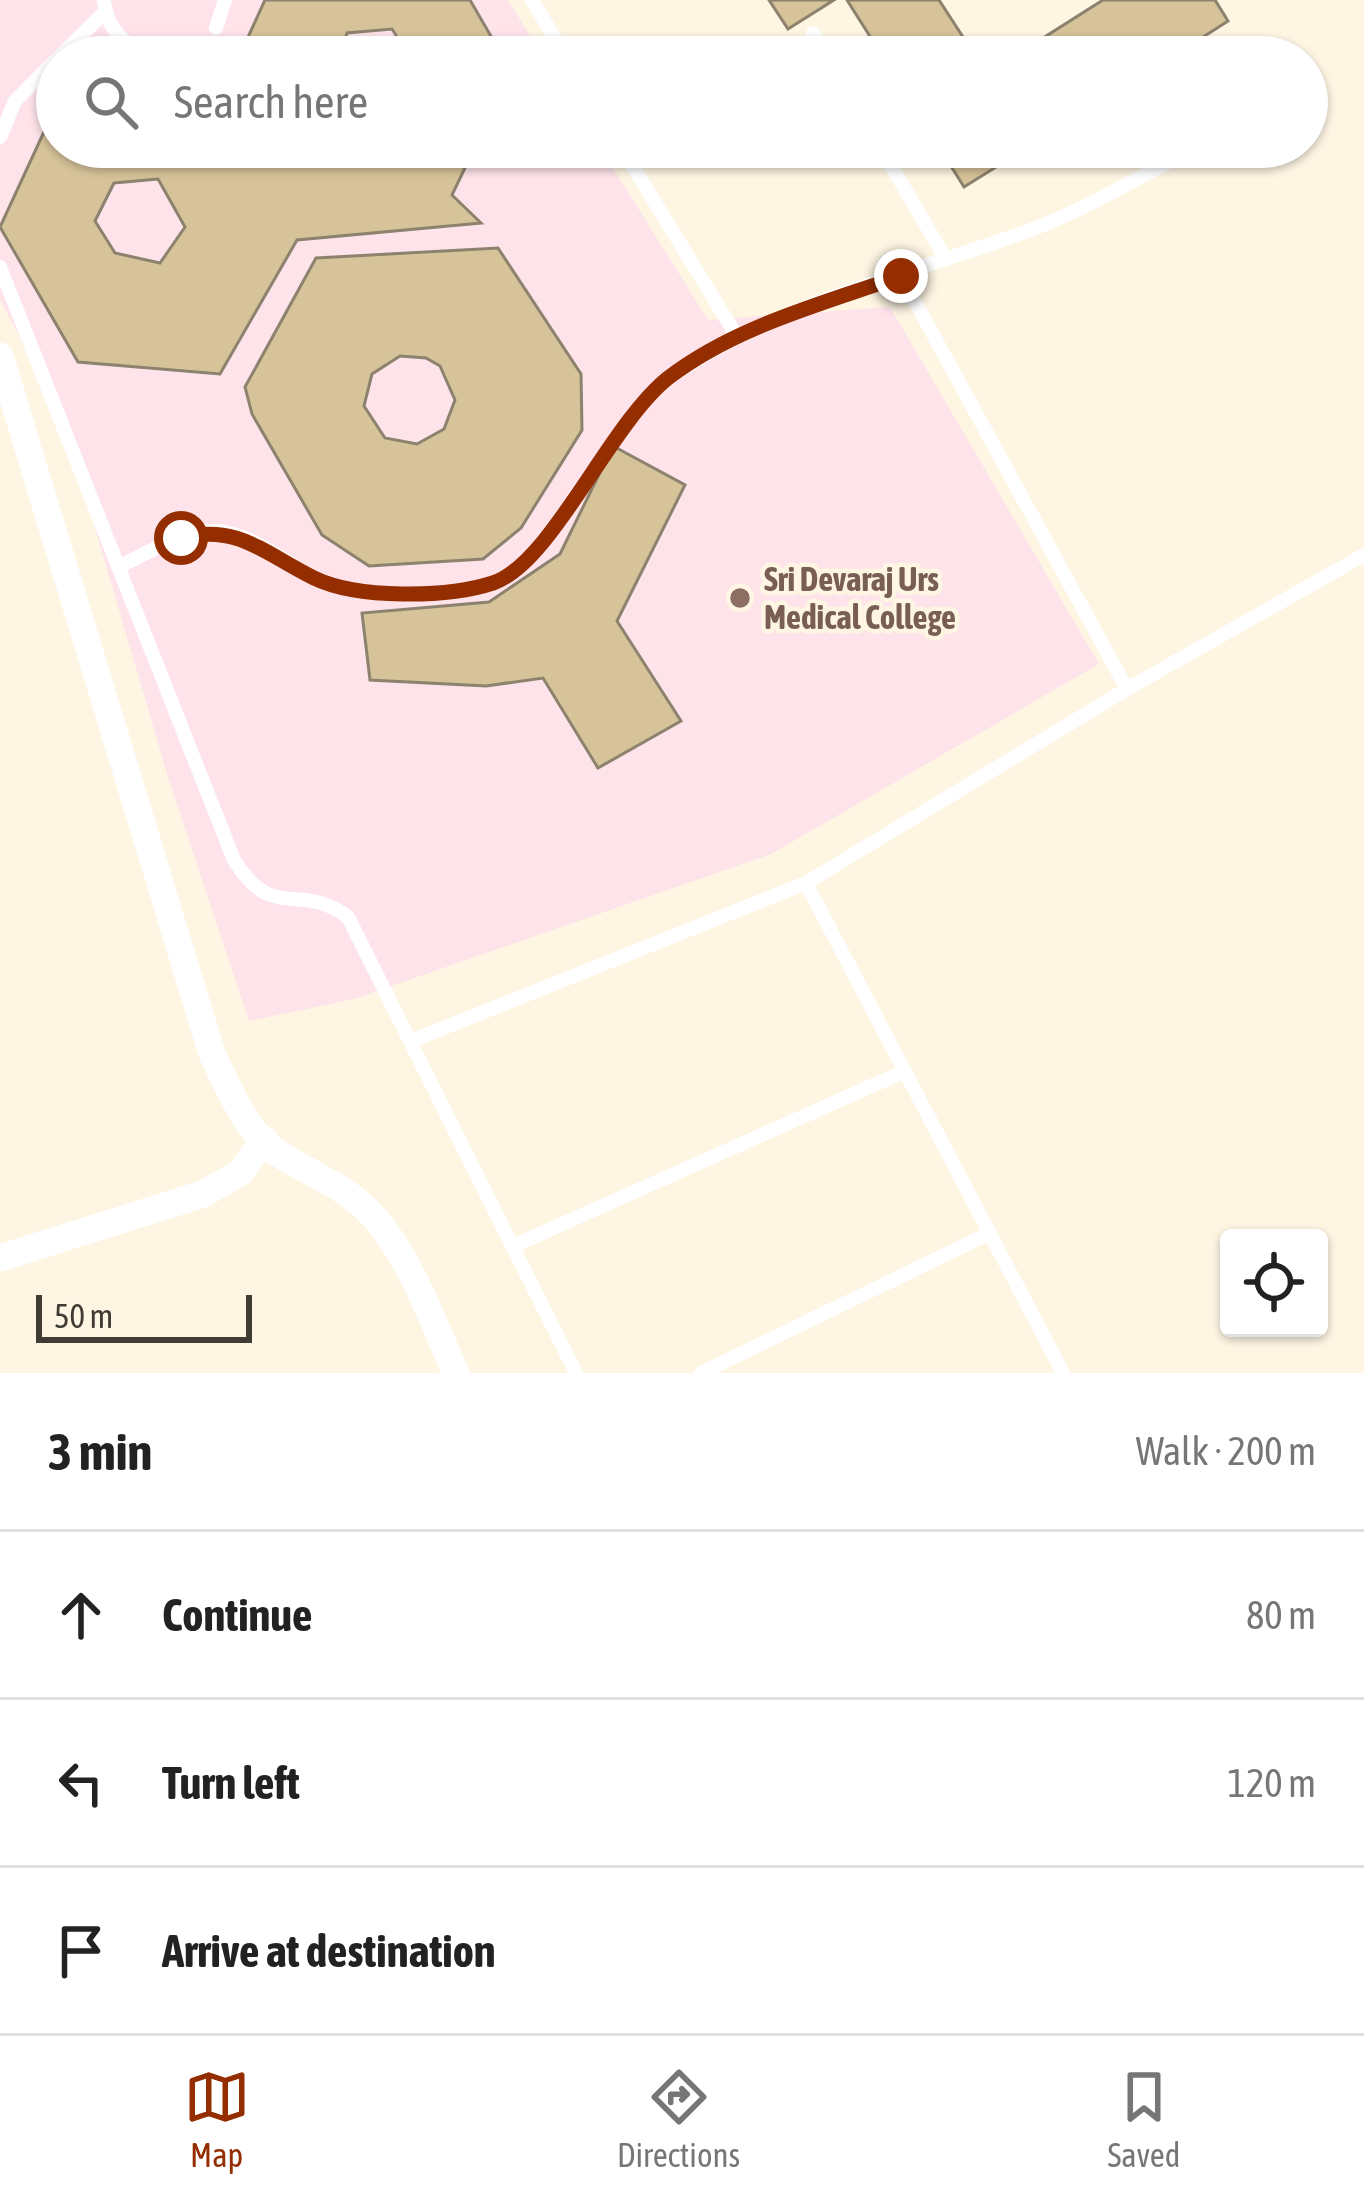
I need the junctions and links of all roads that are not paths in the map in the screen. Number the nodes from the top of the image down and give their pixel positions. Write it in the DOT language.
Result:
graph roads {
  1 [pos="225,0"];
  2 [pos="532,0"];
  3 [pos="105,6"];
  4 [pos="216,28"];
  5 [pos="813,33"];
  6 [pos="78,36"];
  7 [pos="123,36"];
  8 [pos="553,36"];
  9 [pos="815,36"];
  10 [pos="36,79"];
  11 [pos="0,137"];
  12 [pos="634,168"];
  13 [pos="892,168"];
  14 [pos="1157,168"];
  15 [pos="946,259"];
  16 [pos="0,267"];
  17 [pos="901,276"];
  18 [pos="736,335"];
  19 [pos="0,356"];
  20 [pos="1364,555"];
  21 [pos="118,567"];
  22 [pos="1126,689"];
  23 [pos="806,883"];
  24 [pos="411,1041"];
  25 [pos="905,1071"];
  26 [pos="264,1139"];
  27 [pos="990,1233"];
  28 [pos="513,1246"];
  29 [pos="0,1258"];
  30 [pos="456,1373"];
  31 [pos="576,1373"];
  32 [pos="701,1373"];
  33 [pos="1064,1373"];
  1 -- 4 [label="lane"];
  2 -- 8 [label="lane"];
  3 -- 6 [label="lane"];
  3 -- 7 [label="lane"];
  5 -- 9 [label="lane"];
  10 -- 11 [label="lane"];
  12 -- 18 [label="lane"];
  13 -- 15 [label="lane"];
  14 -- 15 [label="lane"];
  15 -- 17 [label="lane"];
  16 -- 21 [label="lane"];
  17 -- 18 [label="lane"];
  17 -- 22 [label="lane"];
  18 -- 21 [label="lane"];
  19 -- 26 [label="street"];
  20 -- 22 [label="lane"];
  21 -- 24 [label="lane"];
  22 -- 23 [label="lane"];
  23 -- 24 [label="lane"];
  23 -- 25 [label="lane"];
  24 -- 28 [label="lane"];
  25 -- 27 [label="lane"];
  25 -- 28 [label="lane"];
  26 -- 29 [label="street"];
  26 -- 30 [label="street"];
  27 -- 32 [label="lane"];
  27 -- 33 [label="lane"];
  28 -- 31 [label="lane"];
}
